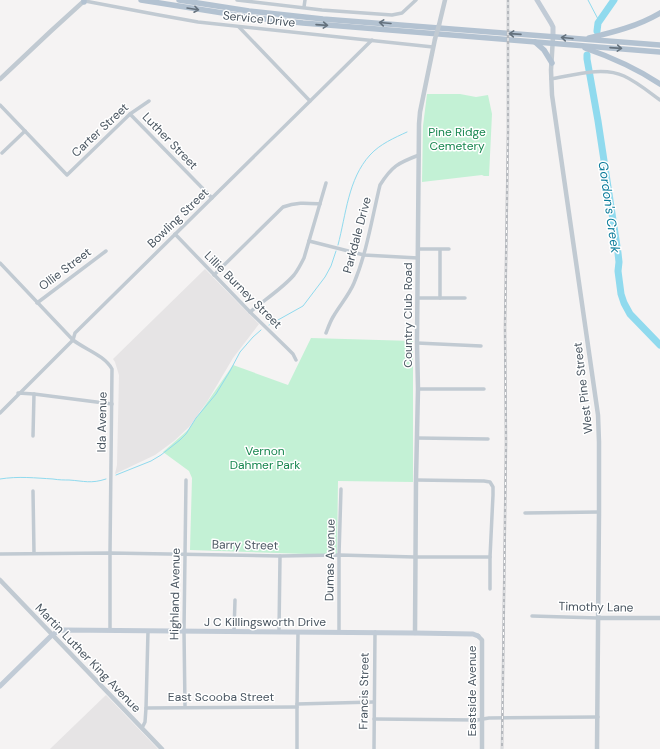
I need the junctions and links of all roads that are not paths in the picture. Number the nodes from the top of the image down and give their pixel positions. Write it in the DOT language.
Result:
graph roads {
  1 [pos="141,0"];
  2 [pos="179,0"];
  3 [pos="237,0"];
  4 [pos="305,0"];
  5 [pos="416,0"];
  6 [pos="445,0"];
  7 [pos="536,0"];
  8 [pos="85,1"];
  9 [pos="250,2"];
  10 [pos="304,7"];
  11 [pos="248,11"];
  12 [pos="660,13"];
  13 [pos="248,17"];
  14 [pos="239,27"];
  15 [pos="581,39"];
  16 [pos="372,40"];
  17 [pos="553,40"];
  18 [pos="533,41"];
  19 [pos="660,45"];
  20 [pos="577,46"];
  21 [pos="433,47"];
  22 [pos="660,52"];
  23 [pos="552,63"];
  24 [pos="0,79"];
  25 [pos="551,79"];
  26 [pos="660,84"];
  27 [pos="660,100"];
  28 [pos="149,101"];
  29 [pos="310,101"];
  30 [pos="0,105"];
  31 [pos="130,114"];
  32 [pos="25,131"];
  33 [pos="2,153"];
  34 [pos="419,155"];
  35 [pos="326,183"];
  36 [pos="212,198"];
  37 [pos="320,204"];
  38 [pos="175,234"];
  39 [pos="309,241"];
  40 [pos="418,249"];
  41 [pos="450,249"];
  42 [pos="440,250"];
  43 [pos="106,251"];
  44 [pos="364,255"];
  45 [pos="418,258"];
  46 [pos="0,263"];
  47 [pos="214,275"];
  48 [pos="418,298"];
  49 [pos="440,298"];
  50 [pos="465,298"];
  51 [pos="37,303"];
  52 [pos="250,312"];
  53 [pos="326,333"];
  54 [pos="73,340"];
  55 [pos="417,343"];
  56 [pos="481,346"];
  57 [pos="296,360"];
  58 [pos="418,389"];
  59 [pos="484,389"];
  60 [pos="18,394"];
  61 [pos="34,394"];
  62 [pos="112,404"];
  63 [pos="0,412"];
  64 [pos="33,436"];
  65 [pos="417,438"];
  66 [pos="488,439"];
  67 [pos="186,480"];
  68 [pos="416,480"];
  69 [pos="341,489"];
  70 [pos="33,491"];
  71 [pos="599,512"];
  72 [pos="525,513"];
  73 [pos="34,553"];
  74 [pos="110,553"];
  75 [pos="0,554"];
  76 [pos="186,554"];
  77 [pos="339,555"];
  78 [pos="280,556"];
  79 [pos="415,557"];
  80 [pos="490,557"];
  81 [pos="0,580"];
  82 [pos="490,589"];
  83 [pos="235,600"];
  84 [pos="532,616"];
  85 [pos="598,618"];
  86 [pos="660,618"];
  87 [pos="110,630"];
  88 [pos="148,631"];
  89 [pos="184,631"];
  90 [pos="234,632"];
  91 [pos="279,632"];
  92 [pos="298,632"];
  93 [pos="339,632"];
  94 [pos="375,632"];
  95 [pos="415,633"];
  96 [pos="53,635"];
  97 [pos="478,636"];
  98 [pos="0,686"];
  99 [pos="374,702"];
  100 [pos="297,705"];
  101 [pos="185,707"];
  102 [pos="146,708"];
  103 [pos="598,717"];
  104 [pos="374,719"];
  105 [pos="482,719"];
  106 [pos="142,728"];
  107 [pos="162,749"];
  108 [pos="297,749"];
  109 [pos="374,749"];
  110 [pos="482,749"];
  111 [pos="598,749"];
  1 -- 13 [label="main road, one-way"];
  2 -- 11 [label="main road"];
  3 -- 9 [label="street"];
  4 -- 10 [label="street"];
  5 -- 10 [label="street"];
  6 -- 21 [label="street, Country Club Road, bridge"];
  7 -- 17 [label="main road, West Pine Street"];
  8 -- 14 [label="street, Service Drive"];
  8 -- 24 [label="street"];
  9 -- 10 [label="street"];
  9 -- 11 [label="street"];
  11 -- 13 [label="street"];
  17 -- 11 [label="main road, one-way"];
  12 -- 15 [label="main road"];
  13 -- 18 [label="main road, one-way"];
  14 -- 16 [label="street, Service Drive"];
  14 -- 29 [label="street"];
  15 -- 17 [label="main road, one-way"];
  15 -- 19 [label="main road"];
  16 -- 21 [label="street, Service Drive"];
  16 -- 29 [label="street, Bowling Street"];
  17 -- 18 [label="main road"];
  17 -- 20 [label="main road"];
  17 -- 23 [label="street, West Pine Street"];
  18 -- 23 [label="main road"];
  20 -- 22 [label="main road, one-way"];
  20 -- 26 [label="main road"];
  21 -- 34 [label="street, Country Club Road"];
  23 -- 25 [label="street, West Pine Street"];
  25 -- 27 [label="street"];
  25 -- 71 [label="street, West Pine Street"];
  28 -- 31 [label="street, Carter Street"];
  29 -- 36 [label="street, Bowling Street"];
  30 -- 32 [label="street"];
  31 -- 32 [label="street, Carter Street"];
  31 -- 36 [label="street, Luther Street"];
  32 -- 33 [label="street"];
  34 -- 40 [label="street, Country Club Road"];
  34 -- 44 [label="street, Parkdale Drive"];
  35 -- 37 [label="street"];
  36 -- 38 [label="street, Bowling Street"];
  37 -- 39 [label="street"];
  37 -- 47 [label="street"];
  38 -- 47 [label="street, Lillie Burney Street"];
  38 -- 54 [label="street, Bowling Street"];
  39 -- 44 [label="street"];
  39 -- 52 [label="street"];
  40 -- 42 [label="street"];
  40 -- 45 [label="street, Country Club Road"];
  41 -- 42 [label="street"];
  42 -- 49 [label="street"];
  43 -- 51 [label="street, Ollie Street"];
  44 -- 45 [label="street"];
  44 -- 53 [label="street, Parkdale Drive"];
  45 -- 48 [label="street, Country Club Road"];
  46 -- 51 [label="street, Ida Avenue"];
  47 -- 52 [label="street, Lillie Burney Street"];
  48 -- 49 [label="street"];
  48 -- 55 [label="street, Country Club Road"];
  49 -- 50 [label="street"];
  51 -- 54 [label="street, Ida Avenue"];
  52 -- 57 [label="street, Lillie Burney Street"];
  54 -- 60 [label="street, Bowling Street"];
  54 -- 62 [label="street, Ida Avenue"];
  55 -- 56 [label="street"];
  55 -- 58 [label="street, Country Club Road"];
  58 -- 59 [label="street"];
  58 -- 65 [label="street, Country Club Road"];
  60 -- 61 [label="street"];
  60 -- 63 [label="street, Bowling Street"];
  61 -- 62 [label="street"];
  61 -- 64 [label="street"];
  62 -- 74 [label="street, Ida Avenue"];
  65 -- 66 [label="street"];
  65 -- 68 [label="street, Country Club Road"];
  67 -- 76 [label="street, Highland Avenue"];
  68 -- 79 [label="street, Country Club Road"];
  68 -- 80 [label="street"];
  69 -- 77 [label="street, Dumas Avenue"];
  70 -- 73 [label="street"];
  71 -- 72 [label="street"];
  71 -- 85 [label="street, West Pine Street"];
  73 -- 74 [label="street, Barry Street"];
  73 -- 75 [label="street, Barry Street"];
  74 -- 76 [label="street, Barry Street"];
  74 -- 87 [label="street, Ida Avenue"];
  76 -- 78 [label="street, Barry Street"];
  76 -- 89 [label="street, Highland Avenue"];
  77 -- 78 [label="street, Barry Street"];
  77 -- 79 [label="street, Barry Street"];
  77 -- 93 [label="street, Dumas Avenue"];
  78 -- 91 [label="street"];
  79 -- 80 [label="street, Barry Street"];
  79 -- 95 [label="street, Country Club Road"];
  80 -- 82 [label="street"];
  81 -- 96 [label="street, Martin Luther King Avenue"];
  83 -- 90 [label="street"];
  84 -- 85 [label="street, Timothy Lane"];
  85 -- 86 [label="street, Timothy Lane"];
  85 -- 103 [label="street, West Pine Street"];
  87 -- 88 [label="main road, J C Killingsworth Drive"];
  87 -- 96 [label="main road, J C Killingsworth Drive"];
  88 -- 89 [label="main road, J C Killingsworth Drive"];
  88 -- 102 [label="street"];
  89 -- 90 [label="main road, J C Killingsworth Drive"];
  89 -- 101 [label="street, Highland Avenue"];
  90 -- 91 [label="main road, J C Killingsworth Drive"];
  91 -- 92 [label="main road, J C Killingsworth Drive"];
  92 -- 93 [label="main road, J C Killingsworth Drive"];
  92 -- 100 [label="street"];
  93 -- 94 [label="main road, J C Killingsworth Drive"];
  94 -- 95 [label="main road, J C Killingsworth Drive"];
  94 -- 99 [label="street, Francis Street"];
  95 -- 97 [label="main road, J C Killingsworth Drive"];
  96 -- 98 [label="main road"];
  96 -- 106 [label="street, Martin Luther King Avenue"];
  97 -- 105 [label="street, Eastside Avenue"];
  99 -- 100 [label="street, East Scooba Street"];
  99 -- 104 [label="street, Francis Street"];
  100 -- 101 [label="street, East Scooba Street"];
  100 -- 108 [label="street"];
  101 -- 102 [label="street, East Scooba Street"];
  102 -- 106 [label="street"];
  103 -- 105 [label="street"];
  103 -- 111 [label="street, West Pine Street"];
  104 -- 105 [label="street"];
  104 -- 109 [label="street, Francis Street"];
  105 -- 110 [label="street, Eastside Avenue"];
  106 -- 107 [label="street, Martin Luther King Avenue"];
}
